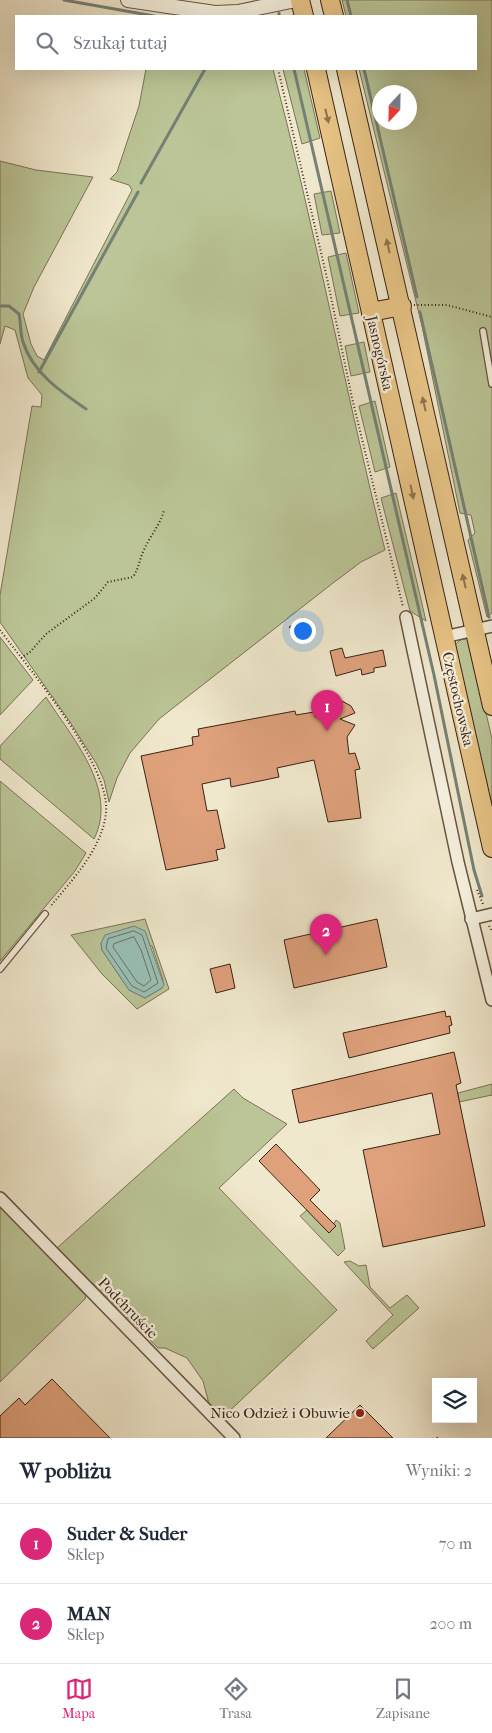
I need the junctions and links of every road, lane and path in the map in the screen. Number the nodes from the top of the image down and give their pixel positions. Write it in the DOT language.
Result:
graph roads {
  1 [pos="128,0"];
  2 [pos="296,0"];
  3 [pos="300,0"];
  4 [pos="330,0"];
  5 [pos="257,4"];
  6 [pos="304,15"];
  7 [pos="334,15"];
  8 [pos="278,70"];
  9 [pos="316,70"];
  10 [pos="346,70"];
  11 [pos="402,306"];
  12 [pos="371,312"];
  13 [pos="492,317"];
  14 [pos="483,331"];
  15 [pos="492,384"];
  16 [pos="164,510"];
  17 [pos="406,617"];
  18 [pos="483,627"];
  19 [pos="0,630"];
  20 [pos="444,637"];
  21 [pos="21,658"];
  22 [pos="492,706"];
  23 [pos="492,848"];
  24 [pos="45,914"];
  25 [pos="492,914"];
  26 [pos="471,919"];
  27 [pos="0,969"];
  28 [pos="492,1000"];
  29 [pos="0,1198"];
  30 [pos="234,1438"];
  1 -- 5 [label="street"];
  2 -- 5 [label="street"];
  3 -- 6 [label="main road"];
  4 -- 7 [label="main road"];
  8 -- 17 [label="path"];
  9 -- 12 [label="main road, Jasnogórska, one-way"];
  11 -- 10 [label="main road, one-way"];
  11 -- 12 [label="main road"];
  11 -- 13 [label="path"];
  18 -- 11 [label="main road, one-way"];
  12 -- 20 [label="main road, Jasnogórska, one-way"];
  14 -- 15 [label="lane"];
  16 -- 21 [label="path"];
  17 -- 26 [label="street"];
  18 -- 20 [label="street"];
  18 -- 22 [label="main road"];
  19 -- 21 [label="path"];
  20 -- 23 [label="main road, Częstochowska"];
  21 -- 24 [label="path"];
  24 -- 27 [label="lane"];
  25 -- 26 [label="street"];
  26 -- 28 [label="street"];
  29 -- 30 [label="street, Podchruście"];
}
